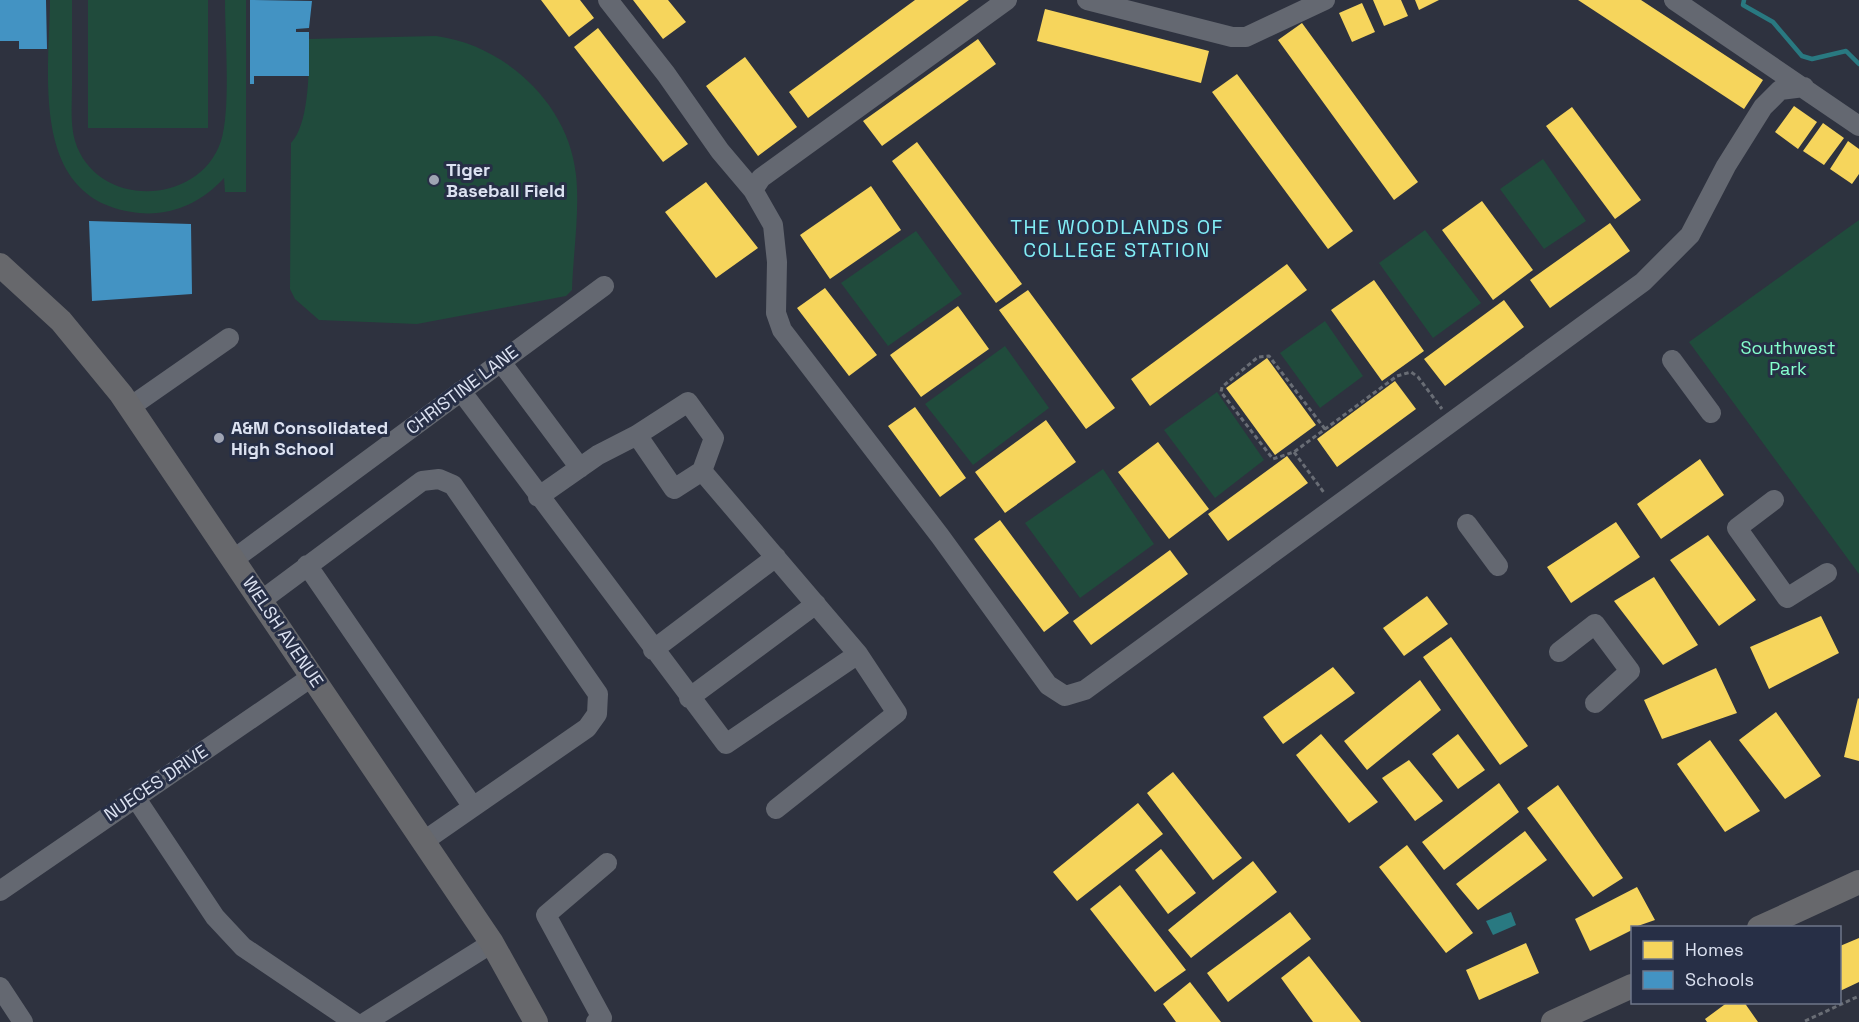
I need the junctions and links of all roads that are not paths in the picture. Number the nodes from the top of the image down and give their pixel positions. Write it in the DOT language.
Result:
graph roads {
  1 [pos="608,0"];
  2 [pos="1007,0"];
  3 [pos="1087,0"];
  4 [pos="1324,0"];
  5 [pos="1674,0"];
  6 [pos="1804,87"];
  7 [pos="1859,126"];
  8 [pos="753,190"];
  9 [pos="0,265"];
  10 [pos="604,286"];
  11 [pos="229,338"];
  12 [pos="1672,360"];
  13 [pos="501,362"];
  14 [pos="461,392"];
  15 [pos="130,407"];
  16 [pos="1711,413"];
  17 [pos="637,435"];
  18 [pos="580,468"];
  19 [pos="702,471"];
  20 [pos="538,497"];
  21 [pos="1774,500"];
  22 [pos="1467,524"];
  23 [pos="776,557"];
  24 [pos="234,559"];
  25 [pos="307,566"];
  26 [pos="1498,566"];
  27 [pos="1827,573"];
  28 [pos="262,600"];
  29 [pos="816,604"];
  30 [pos="653,650"];
  31 [pos="1559,652"];
  32 [pos="858,654"];
  33 [pos="314,676"];
  34 [pos="689,698"];
  35 [pos="1595,703"];
  36 [pos="135,797"];
  37 [pos="473,807"];
  38 [pos="776,809"];
  39 [pos="424,841"];
  40 [pos="607,863"];
  41 [pos="1859,882"];
  42 [pos="0,891"];
  43 [pos="1761,926"];
  44 [pos="492,943"];
  45 [pos="1631,986"];
  46 [pos="0,987"];
  47 [pos="600,1021"];
  48 [pos="23,1022"];
  49 [pos="354,1022"];
  50 [pos="366,1022"];
  51 [pos="536,1022"];
  52 [pos="1553,1022"];
  1 -- 8 [label="street"];
  2 -- 8 [label="street"];
  3 -- 4 [label="street"];
  5 -- 6 [label="street"];
  6 -- 7 [label="street"];
  6 -- 8 [label="street"];
  9 -- 15 [label="main road, WELSH AVENUE"];
  10 -- 13 [label="street, CHRISTINE LANE"];
  11 -- 15 [label="street"];
  12 -- 16 [label="street"];
  13 -- 14 [label="street, CHRISTINE LANE"];
  13 -- 18 [label="street"];
  14 -- 20 [label="street"];
  14 -- 24 [label="street, CHRISTINE LANE"];
  15 -- 24 [label="main road, WELSH AVENUE"];
  17 -- 18 [label="street"];
  17 -- 19 [label="street"];
  17 -- 19 [label="street"];
  18 -- 20 [label="street"];
  19 -- 23 [label="street"];
  20 -- 30 [label="street"];
  21 -- 27 [label="street"];
  22 -- 26 [label="street"];
  23 -- 29 [label="street"];
  23 -- 30 [label="street"];
  24 -- 28 [label="main road, WELSH AVENUE"];
  25 -- 28 [label="street"];
  25 -- 37 [label="street"];
  25 -- 37 [label="street"];
  28 -- 33 [label="main road, WELSH AVENUE"];
  29 -- 32 [label="street"];
  29 -- 34 [label="street"];
  30 -- 34 [label="street"];
  31 -- 35 [label="street"];
  32 -- 34 [label="street"];
  32 -- 38 [label="street"];
  33 -- 36 [label="street, NUECES DRIVE"];
  33 -- 39 [label="main road, WELSH AVENUE"];
  36 -- 42 [label="street, NUECES DRIVE"];
  36 -- 49 [label="street"];
  37 -- 39 [label="street"];
  39 -- 44 [label="main road, WELSH AVENUE"];
  40 -- 47 [label="street"];
  41 -- 43 [label="main road"];
  44 -- 50 [label="street"];
  44 -- 51 [label="main road, WELSH AVENUE"];
  45 -- 52 [label="main road"];
  46 -- 48 [label="street"];
}
